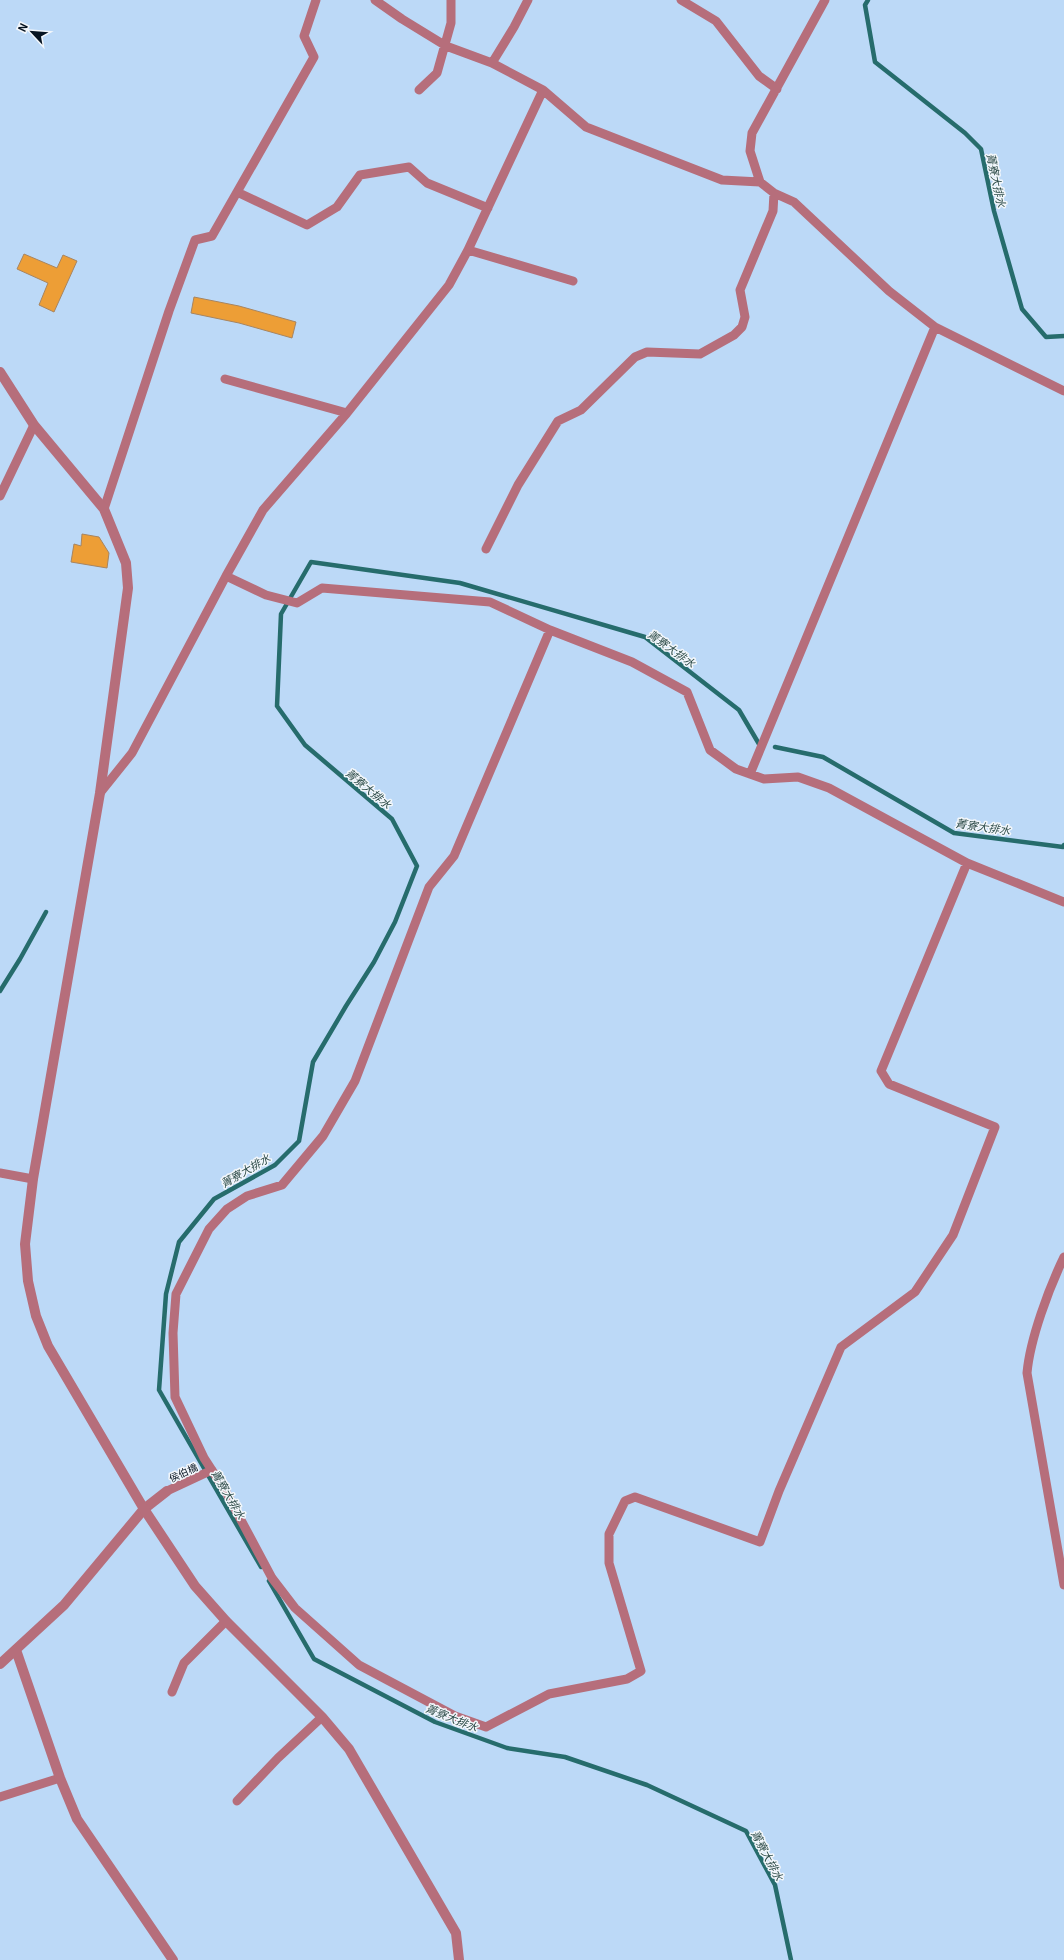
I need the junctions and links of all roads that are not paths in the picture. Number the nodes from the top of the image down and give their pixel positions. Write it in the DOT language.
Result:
graph roads {
  1 [pos="316,0"];
  2 [pos="375,0"];
  3 [pos="451,0"];
  4 [pos="528,0"];
  5 [pos="681,0"];
  6 [pos="825,0"];
  7 [pos="446,46"];
  8 [pos="492,63"];
  9 [pos="777,89"];
  10 [pos="420,90"];
  11 [pos="543,90"];
  12 [pos="760,182"];
  13 [pos="237,192"];
  14 [pos="774,193"];
  15 [pos="488,208"];
  16 [pos="468,250"];
  17 [pos="573,281"];
  18 [pos="935,327"];
  19 [pos="0,372"];
  20 [pos="225,379"];
  21 [pos="1064,391"];
  22 [pos="348,413"];
  23 [pos="34,425"];
  24 [pos="0,496"];
  25 [pos="104,509"];
  26 [pos="486,548"];
  27 [pos="226,576"];
  28 [pos="550,630"];
  29 [pos="750,774"];
  30 [pos="100,793"];
  31 [pos="967,863"];
  32 [pos="1063,898"];
  33 [pos="0,1173"];
  34 [pos="33,1179"];
  35 [pos="1064,1257"];
  36 [pos="210,1471"];
  37 [pos="167,1491"];
  38 [pos="144,1509"];
  39 [pos="1064,1585"];
  40 [pos="226,1621"];
  41 [pos="16,1650"];
  42 [pos="0,1664"];
  43 [pos="172,1692"];
  44 [pos="322,1717"];
  45 [pos="60,1778"];
  46 [pos="0,1797"];
  47 [pos="237,1801"];
  48 [pos="173,1960"];
  49 [pos="459,1960"];
  1 -- 13 [label="lane"];
  2 -- 7 [label="lane"];
  3 -- 7 [label="lane"];
  4 -- 8 [label="lane"];
  5 -- 9 [label="lane"];
  6 -- 9 [label="lane"];
  7 -- 8 [label="lane"];
  7 -- 10 [label="lane"];
  8 -- 11 [label="lane"];
  9 -- 12 [label="lane"];
  11 -- 12 [label="lane"];
  11 -- 15 [label="lane"];
  12 -- 14 [label="lane"];
  13 -- 15 [label="lane"];
  13 -- 25 [label="lane"];
  14 -- 18 [label="lane"];
  14 -- 26 [label="lane"];
  15 -- 16 [label="lane"];
  16 -- 17 [label="lane"];
  16 -- 22 [label="lane"];
  18 -- 21 [label="lane"];
  18 -- 29 [label="lane"];
  19 -- 23 [label="street"];
  20 -- 22 [label="lane"];
  22 -- 27 [label="lane"];
  23 -- 24 [label="lane"];
  23 -- 25 [label="street"];
  25 -- 30 [label="street"];
  27 -- 28 [label="lane"];
  27 -- 30 [label="lane"];
  28 -- 29 [label="lane"];
  28 -- 36 [label="lane"];
  29 -- 31 [label="lane"];
  30 -- 34 [label="street"];
  31 -- 32 [label="lane"];
  31 -- 36 [label="lane"];
  33 -- 34 [label="lane"];
  34 -- 38 [label="street"];
  35 -- 39 [label="lane"];
  36 -- 37 [label="lane, 侯伯橋"];
  37 -- 38 [label="street"];
  38 -- 40 [label="street"];
  38 -- 41 [label="street"];
  40 -- 43 [label="lane"];
  40 -- 44 [label="street"];
  41 -- 42 [label="street"];
  41 -- 45 [label="street"];
  44 -- 47 [label="lane"];
  44 -- 49 [label="street"];
  45 -- 46 [label="lane"];
  45 -- 48 [label="street"];
}
